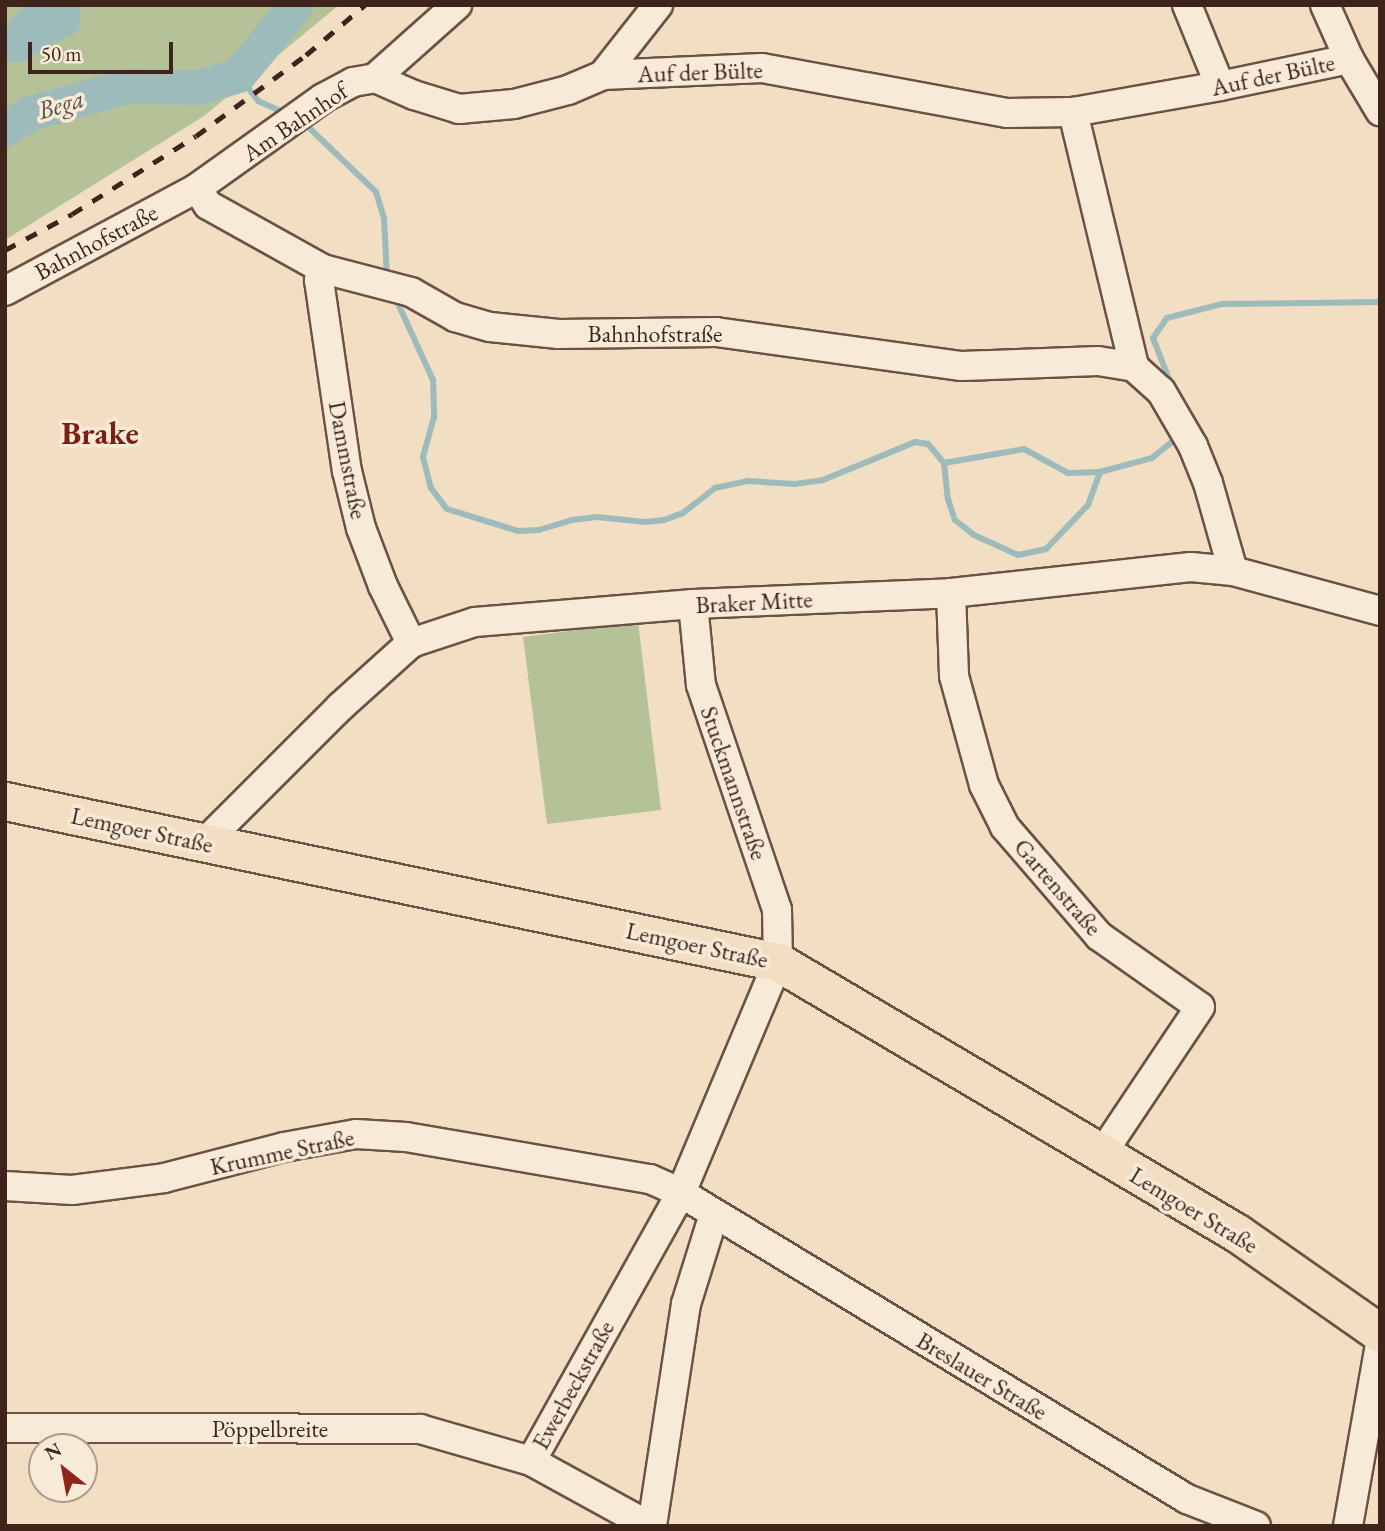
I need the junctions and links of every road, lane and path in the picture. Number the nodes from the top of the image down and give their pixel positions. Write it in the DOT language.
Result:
graph roads {
  1 [pos="457,5"];
  2 [pos="658,5"];
  3 [pos="1186,5"];
  4 [pos="1325,5"];
  5 [pos="1349,59"];
  6 [pos="603,75"];
  7 [pos="375,78"];
  8 [pos="1220,86"];
  9 [pos="1380,111"];
  10 [pos="1073,112"];
  11 [pos="197,188"];
  12 [pos="323,269"];
  13 [pos="5,292"];
  14 [pos="1134,367"];
  15 [pos="1233,571"];
  16 [pos="951,593"];
  17 [pos="693,604"];
  18 [pos="1380,611"];
  19 [pos="411,643"];
  20 [pos="5,801"];
  21 [pos="205,842"];
  22 [pos="778,962"];
  23 [pos="1101,1155"];
  24 [pos="5,1186"];
  25 [pos="681,1193"];
  26 [pos="714,1214"];
  27 [pos="1380,1333"];
  28 [pos="1380,1344"];
  29 [pos="5,1428"];
  30 [pos="531,1461"];
  31 [pos="650,1526"];
  32 [pos="1256,1526"];
  33 [pos="1348,1526"];
  1 -- 7 [label="street, Am Bahnhof"];
  2 -- 6 [label="street"];
  3 -- 8 [label="street"];
  4 -- 5 [label="street"];
  5 -- 8 [label="street, Auf der Bülte"];
  5 -- 9 [label="street"];
  6 -- 7 [label="street, Auf der Bülte"];
  6 -- 10 [label="street, Auf der Bülte"];
  7 -- 11 [label="street, Am Bahnhof"];
  8 -- 10 [label="street, Auf der Bülte"];
  10 -- 14 [label="street"];
  11 -- 12 [label="street, Bahnhofstraße"];
  11 -- 13 [label="street, Bahnhofstraße"];
  12 -- 14 [label="street, Bahnhofstraße"];
  12 -- 19 [label="street, Dammstraße"];
  14 -- 15 [label="street"];
  15 -- 16 [label="street, Braker Mitte"];
  15 -- 18 [label="street, Braker Mitte"];
  16 -- 17 [label="street, Braker Mitte"];
  16 -- 23 [label="street, Gartenstraße"];
  17 -- 19 [label="street, Braker Mitte"];
  17 -- 22 [label="street, Stuckmannstraße"];
  19 -- 21 [label="street, Braker Mitte"];
  20 -- 21 [label="main road, Lemgoer Straße"];
  21 -- 22 [label="main road, Lemgoer Straße"];
  22 -- 23 [label="main road, Lemgoer Straße"];
  22 -- 25 [label="street, Ewerbeckstraße"];
  23 -- 27 [label="main road, Lemgoer Straße"];
  24 -- 25 [label="street, Krumme Straße"];
  25 -- 26 [label="street"];
  25 -- 30 [label="street, Ewerbeckstraße"];
  26 -- 31 [label="street, Ewerbeckstraße"];
  26 -- 32 [label="street, Breslauer Straße"];
  28 -- 33 [label="street"];
  29 -- 30 [label="street, Pöppelbreite"];
  30 -- 31 [label="street, Ewerbeckstraße"];
}
